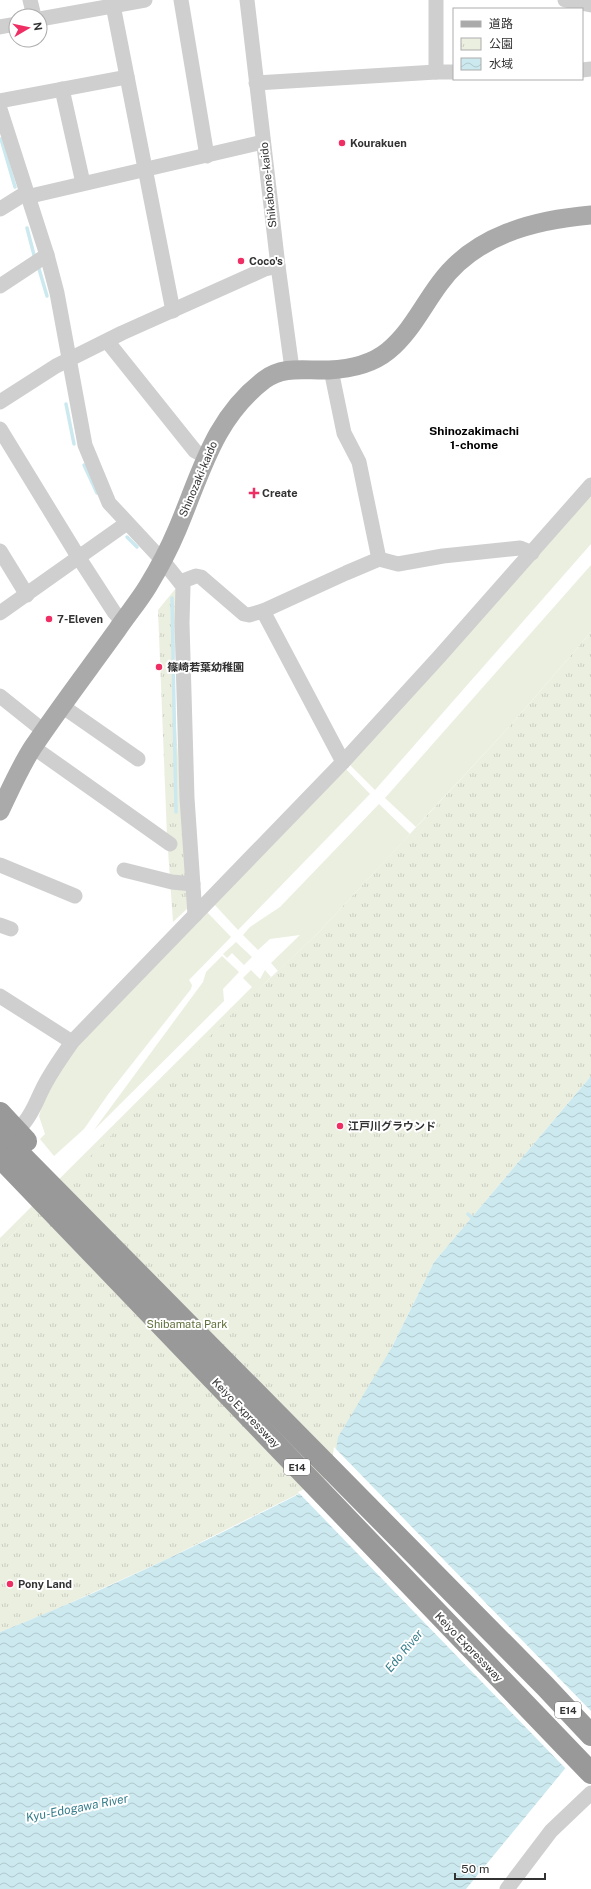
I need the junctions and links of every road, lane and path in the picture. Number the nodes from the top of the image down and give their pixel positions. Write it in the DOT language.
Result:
graph roads {
  1 [pos="144,0"];
  2 [pos="181,0"];
  3 [pos="247,0"];
  4 [pos="436,0"];
  5 [pos="565,0"];
  6 [pos="112,3"];
  7 [pos="591,5"];
  8 [pos="48,17"];
  9 [pos="436,72"];
  10 [pos="453,72"];
  11 [pos="127,77"];
  12 [pos="256,83"];
  13 [pos="62,89"];
  14 [pos="0,101"];
  15 [pos="0,109"];
  16 [pos="2,127"];
  17 [pos="263,142"];
  18 [pos="207,156"];
  19 [pos="145,170"];
  20 [pos="83,183"];
  21 [pos="27,195"];
  22 [pos="0,209"];
  23 [pos="591,215"];
  24 [pos="47,255"];
  25 [pos="278,266"];
  26 [pos="0,286"];
  27 [pos="173,311"];
  28 [pos="107,341"];
  29 [pos="69,359"];
  30 [pos="292,369"];
  31 [pos="331,370"];
  32 [pos="0,402"];
  33 [pos="0,429"];
  34 [pos="206,457"];
  35 [pos="591,485"];
  36 [pos="127,523"];
  37 [pos="0,551"];
  38 [pos="532,553"];
  39 [pos="79,558"];
  40 [pos="379,559"];
  41 [pos="163,560"];
  42 [pos="182,588"];
  43 [pos="27,595"];
  44 [pos="263,611"];
  45 [pos="0,613"];
  46 [pos="123,622"];
  47 [pos="0,696"];
  48 [pos="62,706"];
  49 [pos="45,732"];
  50 [pos="33,747"];
  51 [pos="138,759"];
  52 [pos="343,762"];
  53 [pos="0,811"];
  54 [pos="170,844"];
  55 [pos="0,865"];
  56 [pos="124,870"];
  57 [pos="193,884"];
  58 [pos="75,896"];
  59 [pos="195,915"];
  60 [pos="0,996"];
  61 [pos="72,1042"];
  62 [pos="0,1113"];
  63 [pos="24,1122"];
  64 [pos="0,1134"];
  65 [pos="0,1157"];
  66 [pos="18,1170"];
  67 [pos="591,1735"];
  68 [pos="591,1773"];
  69 [pos="591,1793"];
  70 [pos="507,1889"];
  1 -- 6 [label="street"];
  2 -- 18 [label="street"];
  3 -- 12 [label="street, Shikabone-kaido"];
  4 -- 9 [label="street"];
  5 -- 7 [label="street"];
  6 -- 8 [label="street"];
  6 -- 11 [label="street"];
  9 -- 10 [label="street"];
  9 -- 12 [label="street"];
  11 -- 13 [label="street"];
  11 -- 19 [label="street"];
  12 -- 17 [label="street, Shikabone-kaido"];
  13 -- 14 [label="street"];
  13 -- 20 [label="street"];
  15 -- 16 [label="street"];
  16 -- 21 [label="street"];
  17 -- 18 [label="street"];
  17 -- 25 [label="street, Shikabone-kaido"];
  18 -- 19 [label="street"];
  19 -- 20 [label="street"];
  19 -- 27 [label="street"];
  20 -- 21 [label="street"];
  21 -- 22 [label="street"];
  21 -- 24 [label="street"];
  23 -- 31 [label="main road, Shinozaki-kaido"];
  24 -- 26 [label="street"];
  24 -- 29 [label="street"];
  25 -- 27 [label="street"];
  25 -- 30 [label="street, Shikabone-kaido"];
  27 -- 28 [label="street"];
  28 -- 29 [label="street"];
  28 -- 34 [label="street"];
  29 -- 32 [label="street"];
  29 -- 36 [label="street"];
  30 -- 31 [label="main road, Shinozaki-kaido"];
  30 -- 34 [label="main road, Shinozaki-kaido"];
  31 -- 40 [label="street"];
  33 -- 39 [label="street"];
  34 -- 41 [label="main road, Shinozaki-kaido"];
  35 -- 38 [label="street"];
  36 -- 39 [label="street"];
  36 -- 41 [label="street"];
  37 -- 43 [label="street"];
  38 -- 40 [label="street"];
  38 -- 52 [label="street"];
  39 -- 43 [label="street"];
  39 -- 46 [label="street"];
  40 -- 44 [label="street"];
  41 -- 42 [label="street"];
  41 -- 46 [label="main road, Shinozaki-kaido"];
  42 -- 44 [label="street"];
  42 -- 57 [label="street"];
  43 -- 45 [label="street"];
  44 -- 52 [label="street"];
  46 -- 48 [label="main road, Shinozaki-kaido"];
  47 -- 49 [label="street"];
  48 -- 49 [label="main road, Shinozaki-kaido"];
  48 -- 51 [label="street"];
  49 -- 50 [label="main road, Shinozaki-kaido"];
  50 -- 53 [label="main road, Shinozaki-kaido"];
  50 -- 54 [label="street"];
  52 -- 59 [label="street"];
  55 -- 58 [label="street"];
  56 -- 57 [label="street"];
  57 -- 59 [label="street"];
  59 -- 61 [label="street"];
  60 -- 61 [label="street"];
  61 -- 63 [label="street"];
  62 -- 66 [label="highway, E14"];
  64 -- 66 [label="highway, Keiyo Expressway / E14"];
  65 -- 66 [label="highway, Keiyo Expressway / E14"];
  66 -- 67 [label="highway, Keiyo Expressway / E14"];
  66 -- 68 [label="highway, Keiyo Expressway / E14"];
  69 -- 70 [label="street"];
}
